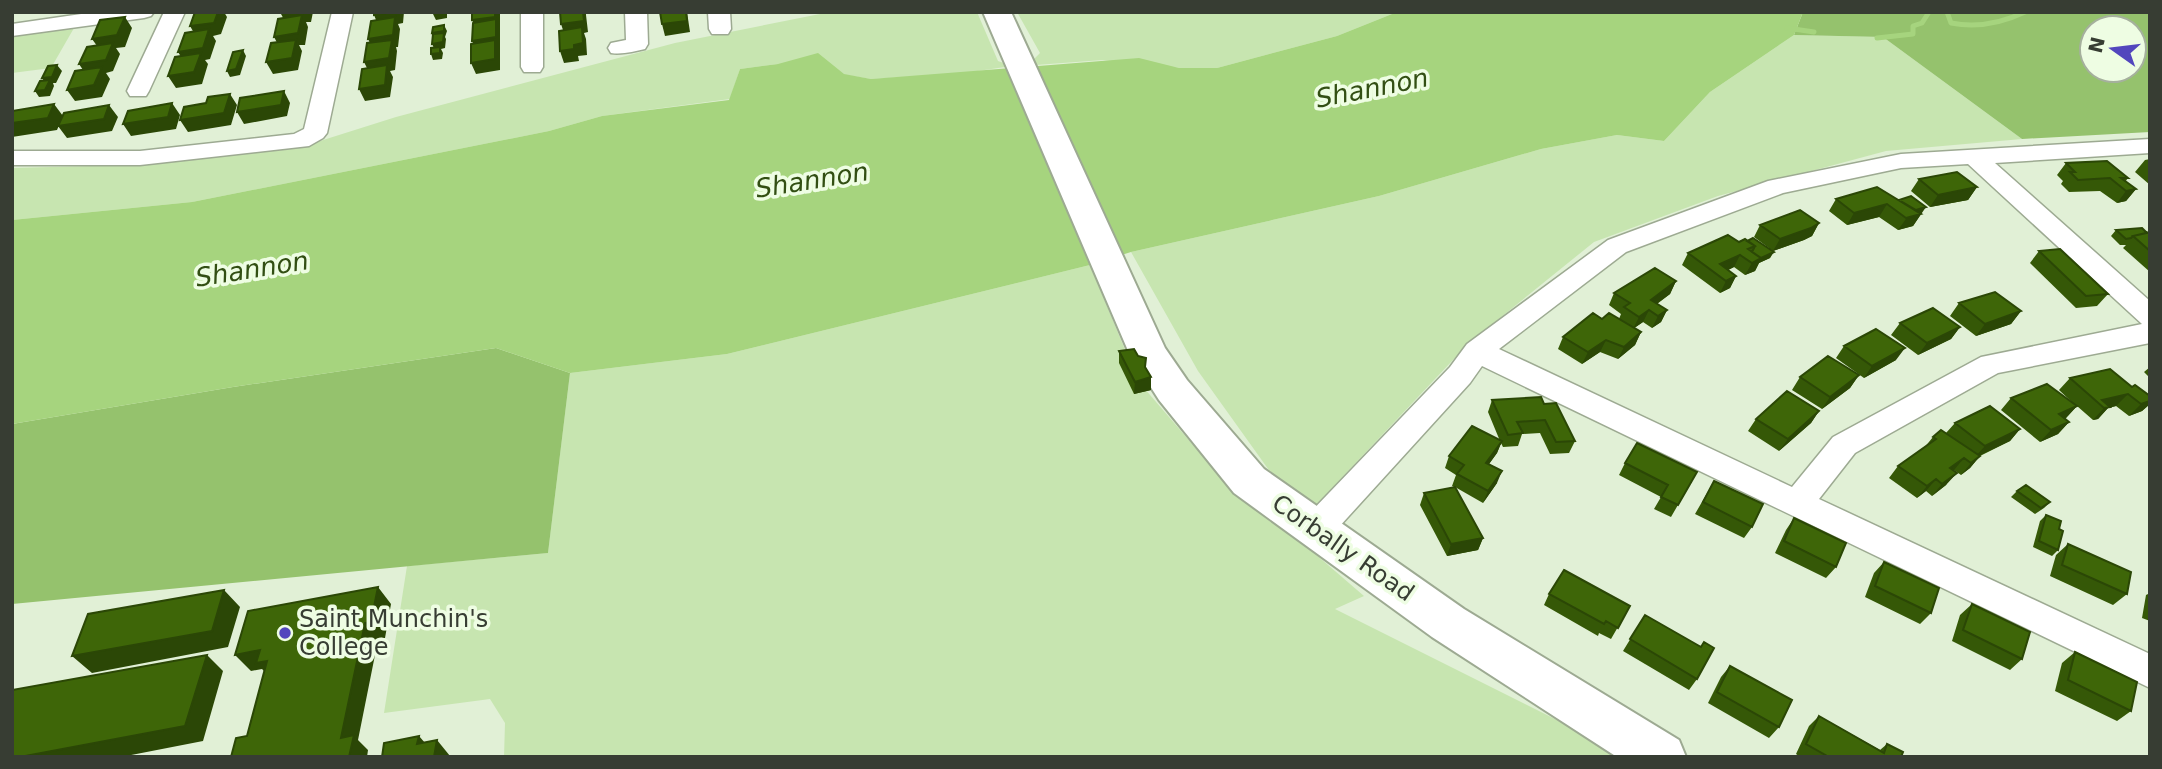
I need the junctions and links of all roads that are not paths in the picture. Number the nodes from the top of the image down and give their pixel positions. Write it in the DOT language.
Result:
graph roads {
  1 [pos="144,12"];
  2 [pos="175,12"];
  3 [pos="344,12"];
  4 [pos="532,12"];
  5 [pos="636,12"];
  6 [pos="997,12"];
  7 [pos="12,30"];
  8 [pos="636,45"];
  9 [pos="532,67"];
  10 [pos="138,91"];
  11 [pos="2150,146"];
  12 [pos="1972,155"];
  13 [pos="12,158"];
  14 [pos="2150,317"];
  15 [pos="2150,333"];
  16 [pos="1478,351"];
  17 [pos="1797,504"];
  18 [pos="1316,529"];
  19 [pos="2150,672"];
  20 [pos="1661,757"];
  1 -- 7 [label="street"];
  2 -- 10 [label="street"];
  3 -- 13 [label="street"];
  4 -- 9 [label="street"];
  5 -- 8 [label="street"];
  6 -- 18 [label="main road, Corbally Road"];
  11 -- 12 [label="street"];
  12 -- 14 [label="street"];
  12 -- 16 [label="street"];
  15 -- 17 [label="street"];
  16 -- 17 [label="street"];
  16 -- 18 [label="street"];
  17 -- 19 [label="street"];
  18 -- 20 [label="main road, Corbally Road"];
}
